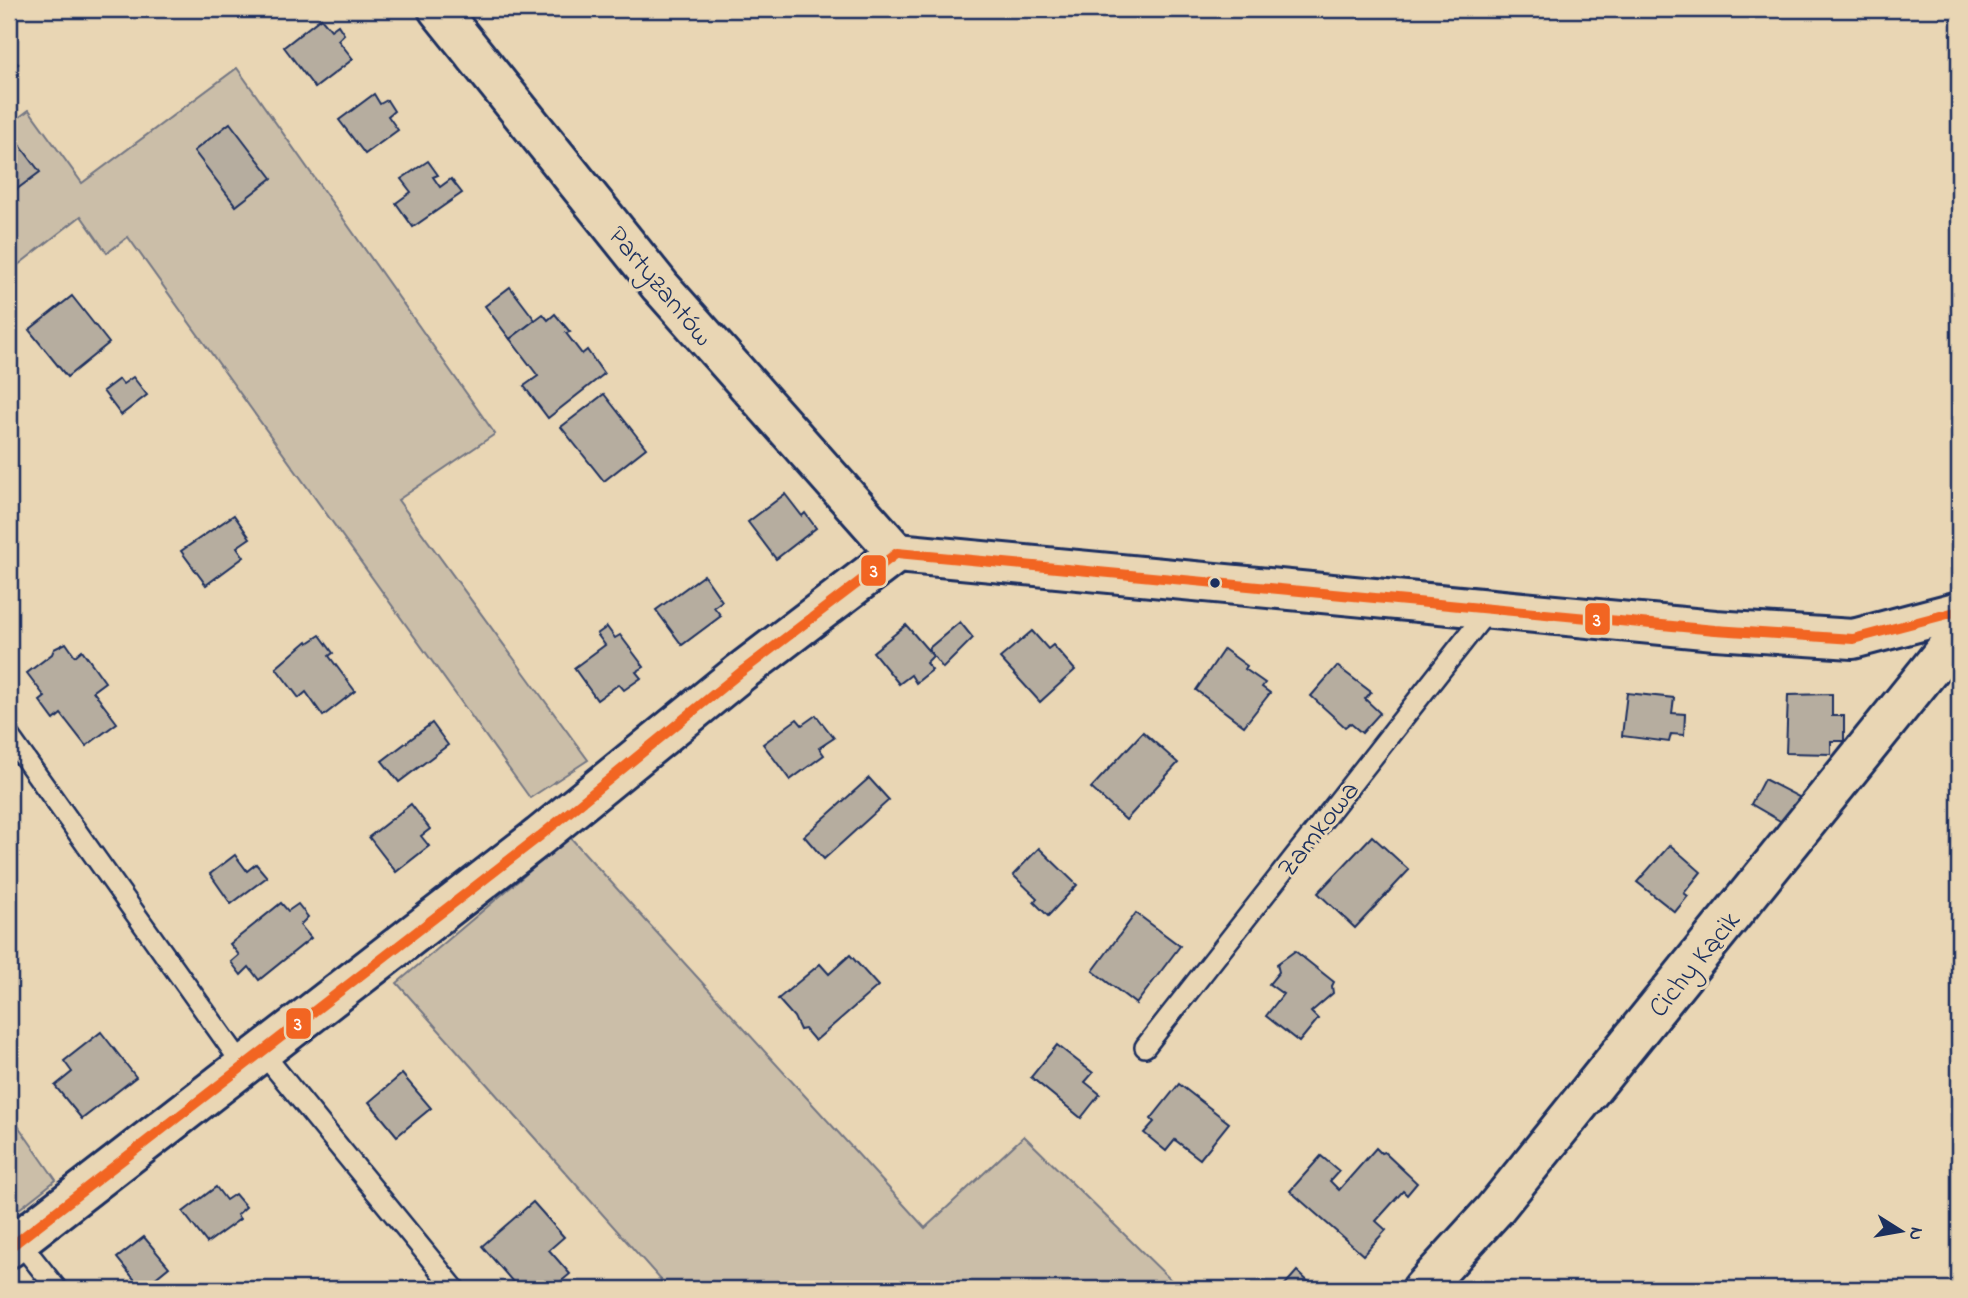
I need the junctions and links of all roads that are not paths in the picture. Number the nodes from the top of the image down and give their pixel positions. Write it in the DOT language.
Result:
graph roads {
  1 [pos="438,9"];
  2 [pos="897,553"];
  3 [pos="1489,609"];
  4 [pos="1959,611"];
  5 [pos="1959,633"];
  6 [pos="9,736"];
  7 [pos="1145,1046"];
  8 [pos="252,1058"];
  9 [pos="14,1244"];
  10 [pos="57,1289"];
  11 [pos="455,1289"];
  12 [pos="1422,1289"];
  1 -- 2 [label="street, Partyzantów"];
  2 -- 3 [label="street"];
  2 -- 8 [label="street"];
  3 -- 4 [label="street"];
  3 -- 7 [label="lane, Zamkowa"];
  5 -- 12 [label="street, Cichy Kącik"];
  6 -- 8 [label="lane"];
  8 -- 9 [label="street"];
  8 -- 11 [label="lane"];
  9 -- 10 [label="lane"];
}
